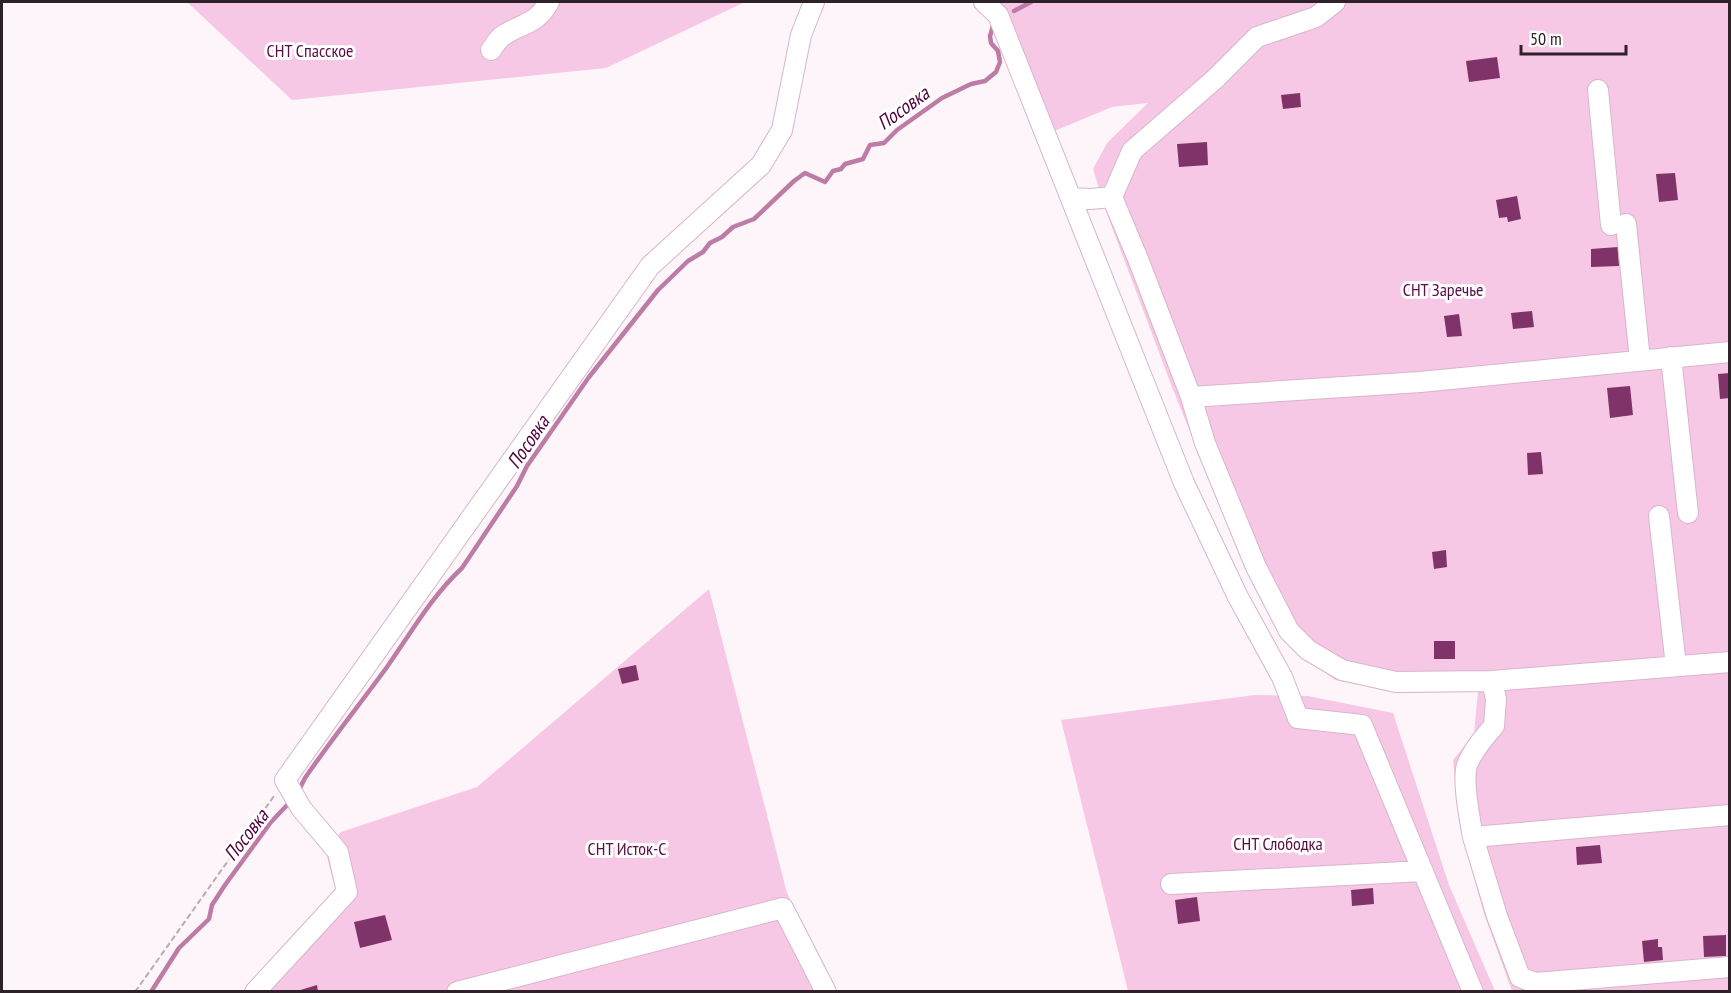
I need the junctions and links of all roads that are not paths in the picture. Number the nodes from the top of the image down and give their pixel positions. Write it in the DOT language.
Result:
graph roads {
  1 [pos="549,2"];
  2 [pos="814,2"];
  3 [pos="984,2"];
  4 [pos="1335,2"];
  5 [pos="491,50"];
  6 [pos="1599,90"];
  7 [pos="1112,197"];
  8 [pos="1072,198"];
  9 [pos="1730,352"];
  10 [pos="1671,357"];
  11 [pos="1640,360"];
  12 [pos="1191,397"];
  13 [pos="1688,513"];
  14 [pos="1659,516"];
  15 [pos="1730,662"];
  16 [pos="1676,666"];
  17 [pos="1492,681"];
  18 [pos="1730,814"];
  19 [pos="1473,837"];
  20 [pos="1424,871"];
  21 [pos="1171,884"];
  22 [pos="1730,967"];
  23 [pos="1517,984"];
  24 [pos="255,992"];
  25 [pos="457,992"];
  26 [pos="826,992"];
  27 [pos="1473,992"];
  1 -- 5 [label="street"];
  2 -- 24 [label="street"];
  3 -- 8 [label="street"];
  4 -- 7 [label="street"];
  6 -- 11 [label="street"];
  7 -- 8 [label="street"];
  7 -- 12 [label="street"];
  8 -- 20 [label="street"];
  9 -- 10 [label="street"];
  10 -- 11 [label="street"];
  10 -- 13 [label="street"];
  11 -- 12 [label="street"];
  12 -- 17 [label="street"];
  14 -- 16 [label="street"];
  15 -- 16 [label="street"];
  16 -- 17 [label="street"];
  17 -- 19 [label="street"];
  18 -- 19 [label="street"];
  19 -- 23 [label="street"];
  20 -- 21 [label="street"];
  20 -- 27 [label="street"];
  22 -- 23 [label="street"];
  25 -- 26 [label="street"];
}
